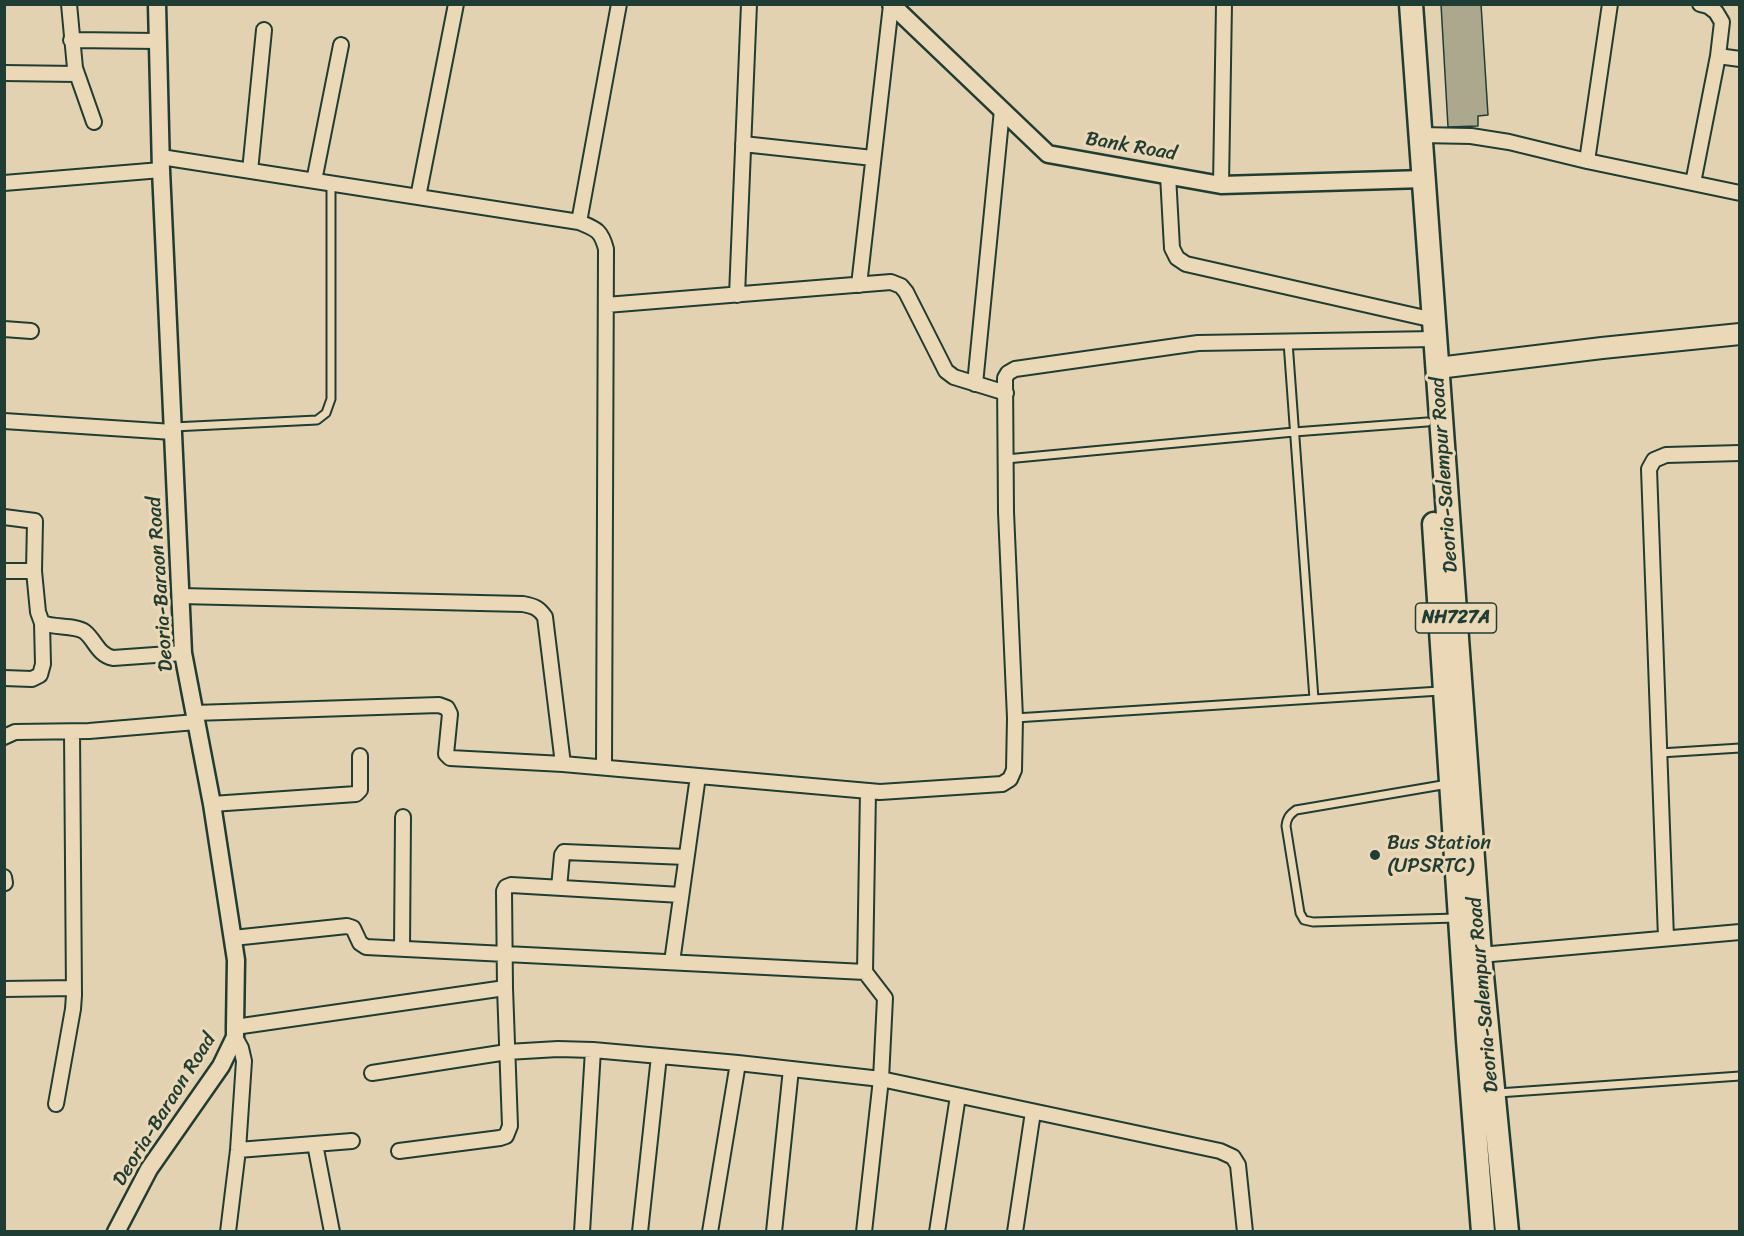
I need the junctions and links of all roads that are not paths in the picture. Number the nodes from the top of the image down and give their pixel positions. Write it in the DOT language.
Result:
graph roads {
  1 [pos="69,4"];
  2 [pos="157,4"];
  3 [pos="456,4"];
  4 [pos="619,4"];
  5 [pos="749,4"];
  6 [pos="1224,4"];
  7 [pos="1396,4"];
  8 [pos="1411,4"];
  9 [pos="1610,4"];
  10 [pos="1700,4"];
  11 [pos="891,5"];
  12 [pos="264,30"];
  13 [pos="71,40"];
  14 [pos="158,41"];
  15 [pos="341,45"];
  16 [pos="1718,56"];
  17 [pos="1740,59"];
  18 [pos="4,73"];
  19 [pos="77,74"];
  20 [pos="1002,110"];
  21 [pos="94,122"];
  22 [pos="1420,135"];
  23 [pos="743,144"];
  24 [pos="873,158"];
  25 [pos="1587,161"];
  26 [pos="161,164"];
  27 [pos="250,171"];
  28 [pos="1168,175"];
  29 [pos="1416,179"];
  30 [pos="314,181"];
  31 [pos="4,183"];
  32 [pos="1693,183"];
  33 [pos="331,184"];
  34 [pos="1221,185"];
  35 [pos="1740,193"];
  36 [pos="418,197"];
  37 [pos="579,222"];
  38 [pos="858,285"];
  39 [pos="737,295"];
  40 [pos="606,305"];
  41 [pos="1427,328"];
  42 [pos="4,329"];
  43 [pos="31,332"];
  44 [pos="1740,334"];
  45 [pos="1288,342"];
  46 [pos="1438,368"];
  47 [pos="975,384"];
  48 [pos="1006,393"];
  49 [pos="4,422"];
  50 [pos="1427,422"];
  51 [pos="173,430"];
  52 [pos="1294,432"];
  53 [pos="1740,453"];
  54 [pos="1006,459"];
  55 [pos="4,517"];
  56 [pos="4,570"];
  57 [pos="34,570"];
  58 [pos="180,596"];
  59 [pos="42,623"];
  60 [pos="183,653"];
  61 [pos="4,678"];
  62 [pos="1444,691"];
  63 [pos="1314,699"];
  64 [pos="195,717"];
  65 [pos="1015,718"];
  66 [pos="72,732"];
  67 [pos="4,737"];
  68 [pos="1740,748"];
  69 [pos="1660,753"];
  70 [pos="360,756"];
  71 [pos="563,764"];
  72 [pos="604,767"];
  73 [pos="698,776"];
  74 [pos="1459,783"];
  75 [pos="868,790"];
  76 [pos="212,804"];
  77 [pos="403,817"];
  78 [pos="687,857"];
  79 [pos="4,877"];
  80 [pos="5,883"];
  81 [pos="559,888"];
  82 [pos="681,895"];
  83 [pos="1469,918"];
  84 [pos="1740,932"];
  85 [pos="233,938"];
  86 [pos="1666,938"];
  87 [pos="402,949"];
  88 [pos="504,954"];
  89 [pos="1480,955"];
  90 [pos="672,962"];
  91 [pos="865,972"];
  92 [pos="74,988"];
  93 [pos="505,988"];
  94 [pos="4,989"];
  95 [pos="235,1032"];
  96 [pos="593,1050"];
  97 [pos="507,1052"];
  98 [pos="658,1056"];
  99 [pos="738,1063"];
  100 [pos="791,1069"];
  101 [pos="372,1072"];
  102 [pos="1740,1076"];
  103 [pos="881,1079"];
  104 [pos="1492,1093"];
  105 [pos="958,1096"];
  106 [pos="56,1104"];
  107 [pos="1033,1112"];
  108 [pos="352,1141"];
  109 [pos="315,1144"];
  110 [pos="238,1150"];
  111 [pos="399,1151"];
  112 [pos="116,1232"];
  113 [pos="228,1232"];
  114 [pos="332,1232"];
  115 [pos="582,1232"];
  116 [pos="640,1232"];
  117 [pos="710,1232"];
  118 [pos="774,1232"];
  119 [pos="864,1232"];
  120 [pos="937,1232"];
  121 [pos="1015,1232"];
  122 [pos="1245,1232"];
  123 [pos="1483,1232"];
  124 [pos="1507,1232"];
  1 -- 13 [label="street"];
  2 -- 14 [label="street, Deoria-Baraon Road"];
  3 -- 36 [label="street"];
  4 -- 37 [label="street"];
  5 -- 23 [label="street"];
  6 -- 34 [label="street"];
  7 -- 29 [label="highway, Deoria-Salempur Road / NH727A"];
  8 -- 22 [label="highway, Deoria-Salempur Road / NH727A"];
  9 -- 25 [label="street"];
  10 -- 16 [label="street"];
  11 -- 20 [label="street, Bank Road"];
  11 -- 24 [label="street"];
  12 -- 27 [label="street"];
  13 -- 14 [label="street"];
  13 -- 19 [label="street"];
  14 -- 26 [label="street, Deoria-Baraon Road"];
  15 -- 30 [label="street"];
  16 -- 17 [label="street"];
  16 -- 32 [label="street"];
  18 -- 19 [label="street"];
  19 -- 21 [label="street"];
  20 -- 28 [label="street, Bank Road"];
  20 -- 47 [label="street"];
  22 -- 25 [label="street"];
  22 -- 29 [label="highway, Deoria-Salempur Road / NH727A"];
  23 -- 24 [label="street"];
  23 -- 39 [label="street"];
  24 -- 38 [label="street"];
  25 -- 32 [label="street"];
  26 -- 27 [label="street"];
  26 -- 31 [label="street"];
  26 -- 51 [label="street, Deoria-Baraon Road"];
  27 -- 30 [label="street"];
  28 -- 34 [label="street, Bank Road"];
  28 -- 41 [label="street"];
  29 -- 34 [label="street, Bank Road"];
  29 -- 41 [label="highway, Deoria-Salempur Road / NH727A"];
  30 -- 33 [label="street"];
  32 -- 35 [label="street"];
  33 -- 36 [label="street"];
  33 -- 51 [label="lane"];
  36 -- 37 [label="street"];
  37 -- 40 [label="street"];
  38 -- 39 [label="street"];
  38 -- 47 [label="street"];
  39 -- 40 [label="street"];
  40 -- 72 [label="street"];
  41 -- 45 [label="street"];
  41 -- 46 [label="highway, Deoria-Salempur Road / NH727A"];
  41 -- 50 [label="highway, Deoria-Salempur Road / NH727A"];
  42 -- 43 [label="street"];
  44 -- 46 [label="main road"];
  45 -- 48 [label="street"];
  45 -- 52 [label="lane"];
  46 -- 74 [label="highway, Deoria-Salempur Road / NH727A"];
  47 -- 48 [label="street"];
  48 -- 54 [label="street"];
  49 -- 51 [label="street"];
  50 -- 52 [label="lane"];
  50 -- 62 [label="highway, Deoria-Salempur Road / NH727A"];
  51 -- 58 [label="street, Deoria-Baraon Road"];
  52 -- 54 [label="lane"];
  52 -- 63 [label="lane"];
  53 -- 69 [label="street"];
  54 -- 65 [label="street"];
  55 -- 57 [label="street"];
  56 -- 57 [label="street"];
  57 -- 59 [label="street"];
  58 -- 60 [label="street, Deoria-Baraon Road"];
  58 -- 71 [label="street"];
  59 -- 60 [label="street"];
  59 -- 61 [label="street"];
  60 -- 64 [label="street, Deoria-Baraon Road"];
  62 -- 63 [label="lane"];
  62 -- 74 [label="highway, Deoria-Salempur Road / NH727A"];
  63 -- 65 [label="lane"];
  64 -- 66 [label="street"];
  64 -- 71 [label="street"];
  64 -- 76 [label="street, Deoria-Baraon Road"];
  65 -- 75 [label="street"];
  66 -- 67 [label="street"];
  66 -- 92 [label="street"];
  68 -- 69 [label="lane"];
  69 -- 86 [label="street"];
  70 -- 76 [label="street"];
  71 -- 72 [label="street"];
  72 -- 73 [label="street"];
  73 -- 75 [label="street"];
  73 -- 78 [label="street"];
  74 -- 83 [label="highway, Deoria-Salempur Road / NH727A"];
  74 -- 83 [label="lane"];
  75 -- 91 [label="street"];
  76 -- 85 [label="street, Deoria-Baraon Road"];
  77 -- 87 [label="street"];
  78 -- 81 [label="street"];
  78 -- 82 [label="street"];
  79 -- 80 [label="street"];
  81 -- 82 [label="street"];
  81 -- 88 [label="street"];
  82 -- 90 [label="street"];
  83 -- 89 [label="highway, Deoria-Salempur Road / NH727A"];
  83 -- 123 [label="highway, Deoria-Salempur Road / NH727A"];
  84 -- 86 [label="street"];
  85 -- 87 [label="street"];
  85 -- 95 [label="street, Deoria-Baraon Road"];
  86 -- 89 [label="street"];
  87 -- 88 [label="street"];
  88 -- 90 [label="street"];
  88 -- 93 [label="street"];
  89 -- 104 [label="highway, Deoria-Salempur Road / NH727A"];
  90 -- 91 [label="street"];
  91 -- 103 [label="street"];
  92 -- 94 [label="street"];
  92 -- 106 [label="street"];
  93 -- 95 [label="street"];
  93 -- 97 [label="street"];
  95 -- 110 [label="street"];
  95 -- 112 [label="street, Deoria-Baraon Road"];
  96 -- 97 [label="street"];
  96 -- 98 [label="street"];
  96 -- 115 [label="street"];
  97 -- 101 [label="street"];
  97 -- 111 [label="street"];
  98 -- 99 [label="street"];
  98 -- 116 [label="street"];
  99 -- 100 [label="street"];
  99 -- 117 [label="street"];
  100 -- 103 [label="street"];
  100 -- 118 [label="street"];
  102 -- 104 [label="lane"];
  103 -- 105 [label="street"];
  103 -- 119 [label="street"];
  104 -- 124 [label="highway, Deoria-Salempur Road / NH727A"];
  105 -- 107 [label="street"];
  105 -- 120 [label="street"];
  107 -- 121 [label="street"];
  107 -- 122 [label="street"];
  108 -- 109 [label="street"];
  109 -- 110 [label="street"];
  109 -- 114 [label="street"];
  110 -- 113 [label="street"];
}
